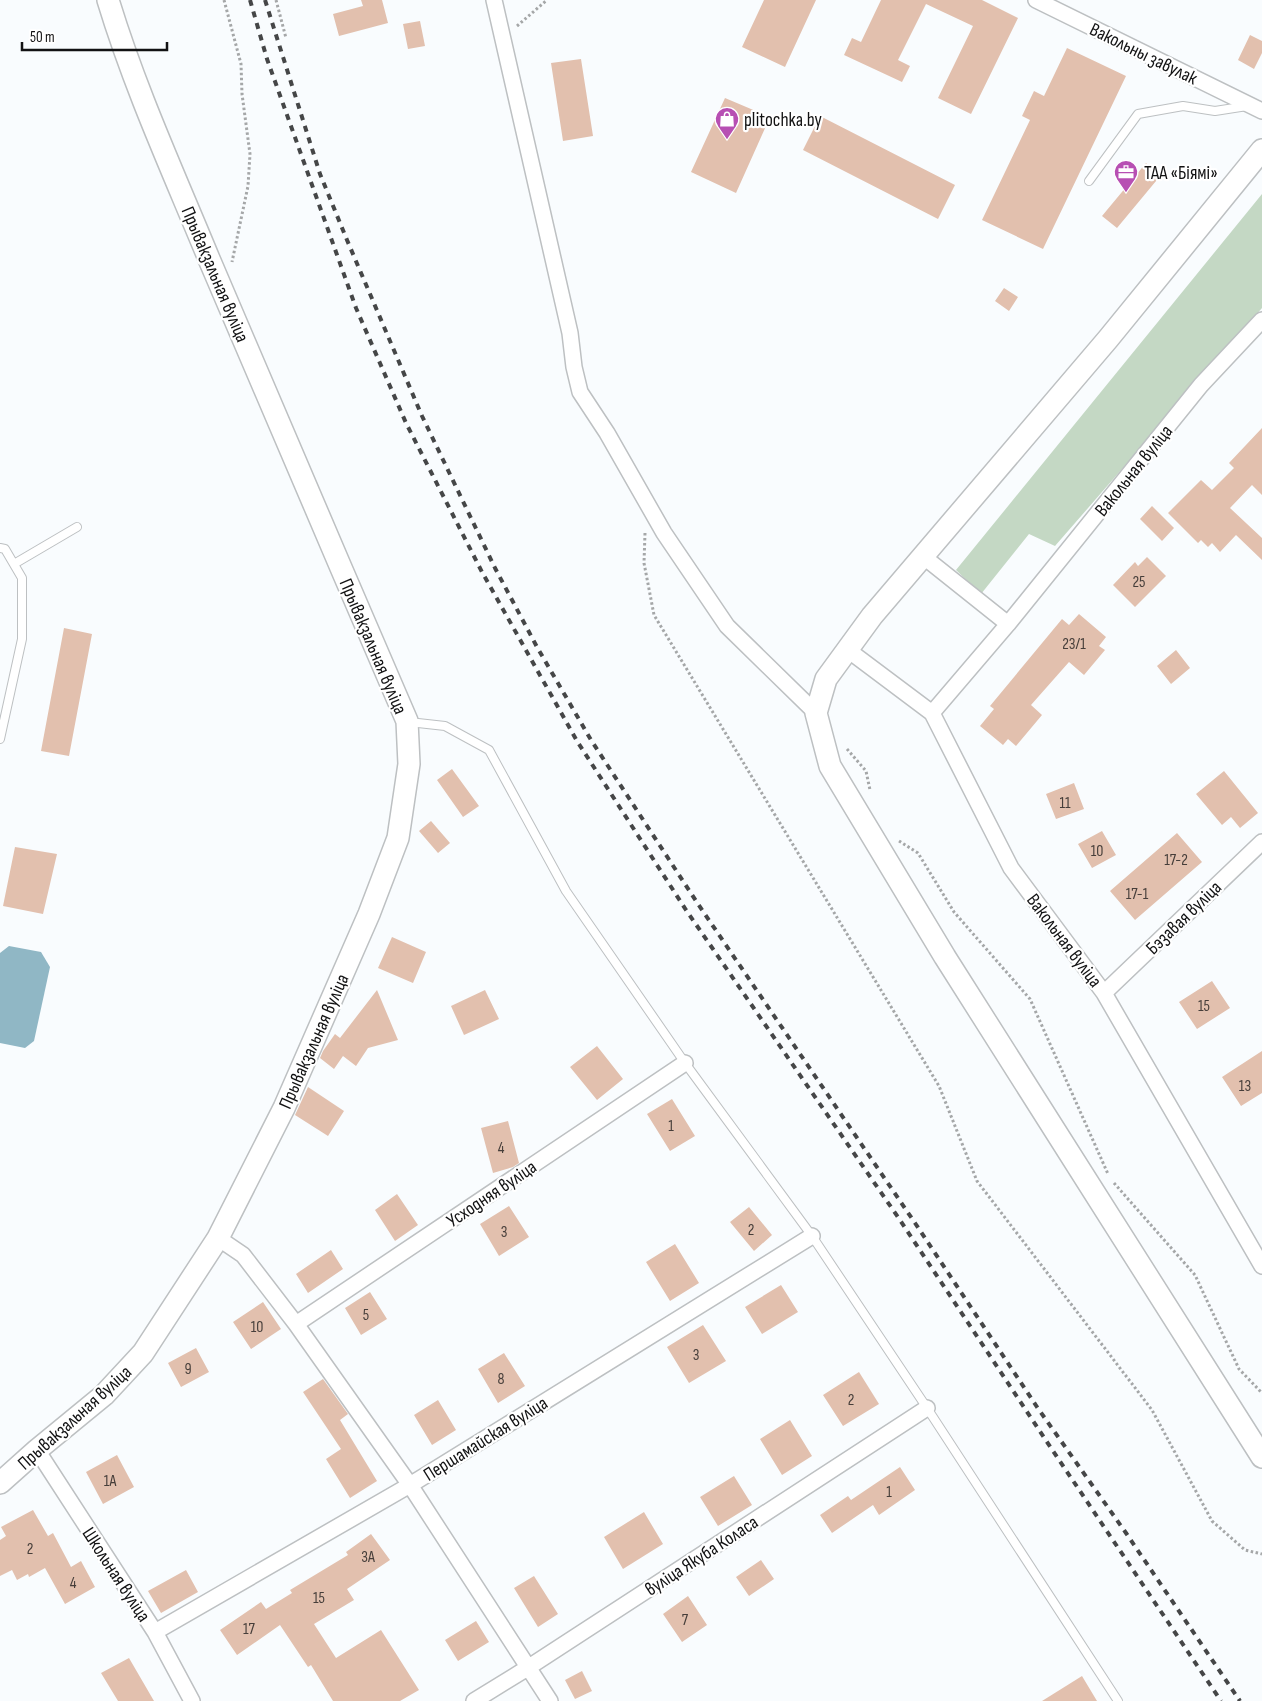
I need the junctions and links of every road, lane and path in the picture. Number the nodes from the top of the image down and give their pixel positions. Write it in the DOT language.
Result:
graph roads {
  1 [pos="108,0"];
  2 [pos="224,0"];
  3 [pos="276,0"];
  4 [pos="494,0"];
  5 [pos="546,0"];
  6 [pos="1036,0"];
  7 [pos="286,38"];
  8 [pos="503,38"];
  9 [pos="1257,108"];
  10 [pos="1262,150"];
  11 [pos="1089,181"];
  12 [pos="225,297"];
  13 [pos="1262,320"];
  14 [pos="646,500"];
  15 [pos="77,527"];
  16 [pos="0,548"];
  17 [pos="924,557"];
  18 [pos="14,564"];
  19 [pos="1008,624"];
  20 [pos="848,650"];
  21 [pos="816,713"];
  22 [pos="932,714"];
  23 [pos="407,721"];
  24 [pos="0,739"];
  25 [pos="841,742"];
  26 [pos="871,799"];
  27 [pos="893,837"];
  28 [pos="1262,842"];
  29 [pos="1104,993"];
  30 [pos="685,1063"];
  31 [pos="812,1236"];
  32 [pos="218,1238"];
  33 [pos="1262,1266"];
  34 [pos="296,1324"];
  35 [pos="1262,1393"];
  36 [pos="927,1408"];
  37 [pos="37,1450"];
  38 [pos="1262,1457"];
  39 [pos="0,1483"];
  40 [pos="410,1484"];
  41 [pos="1262,1554"];
  42 [pos="155,1632"];
  43 [pos="529,1667"];
  44 [pos="192,1701"];
  45 [pos="474,1701"];
  46 [pos="550,1701"];
  47 [pos="1118,1701"];
  1 -- 12 [label="street, Прывакзальная вуліца"];
  2 -- 12 [label="path"];
  3 -- 7 [label="path"];
  4 -- 8 [label="street"];
  5 -- 8 [label="path"];
  6 -- 9 [label="street, Вакольны завулак"];
  8 -- 14 [label="street"];
  9 -- 11 [label="lane"];
  10 -- 17 [label="street"];
  12 -- 23 [label="street, Прывакзальная вуліца"];
  13 -- 19 [label="street, Вакольная вуліца"];
  14 -- 21 [label="street"];
  14 -- 41 [label="path"];
  15 -- 18 [label="lane"];
  16 -- 18 [label="lane"];
  17 -- 19 [label="street"];
  17 -- 20 [label="street"];
  18 -- 24 [label="lane"];
  19 -- 22 [label="street, Вакольная вуліца"];
  20 -- 21 [label="street"];
  20 -- 22 [label="street"];
  21 -- 38 [label="street"];
  22 -- 29 [label="street, Вакольная вуліца"];
  23 -- 30 [label="lane"];
  23 -- 32 [label="street, Прывакзальная вуліца"];
  25 -- 26 [label="path"];
  27 -- 35 [label="path"];
  28 -- 29 [label="street, Бэзавая вуліца"];
  29 -- 33 [label="street, Вакольная вуліца"];
  30 -- 31 [label="lane"];
  30 -- 34 [label="street, Усходняя вуліца"];
  31 -- 36 [label="lane"];
  31 -- 40 [label="street, Першамайская вуліца"];
  32 -- 34 [label="street"];
  32 -- 37 [label="street, Прывакзальная вуліца"];
  34 -- 40 [label="street"];
  36 -- 43 [label="street, вуліца Якуба Коласа"];
  36 -- 47 [label="lane"];
  37 -- 39 [label="street, Прывакзальная вуліца"];
  37 -- 42 [label="street, Школьная вуліца"];
  40 -- 42 [label="street, Першамайская вуліца"];
  40 -- 43 [label="street"];
  42 -- 44 [label="street, Школьная вуліца"];
  43 -- 45 [label="street, вуліца Якуба Коласа"];
  43 -- 46 [label="street"];
}
